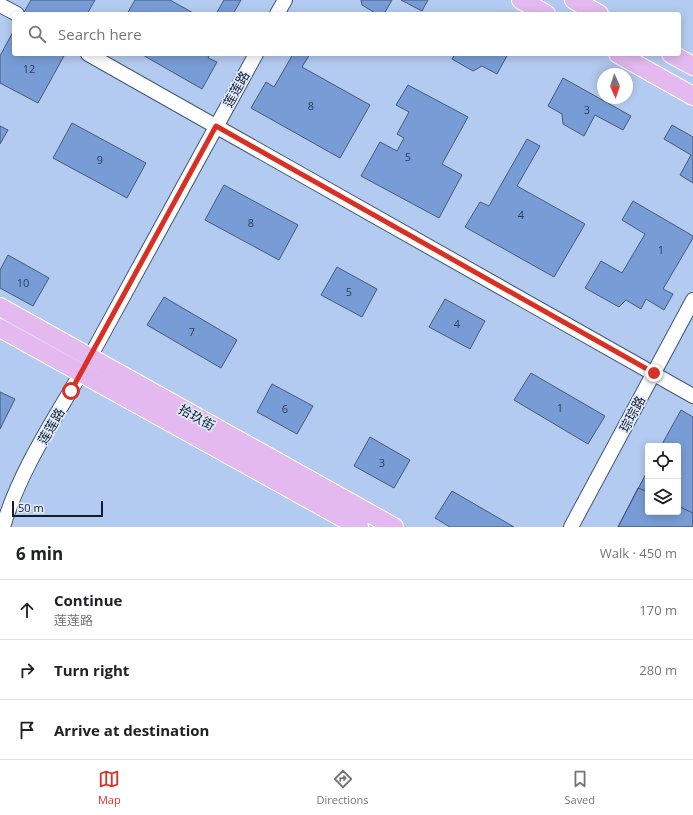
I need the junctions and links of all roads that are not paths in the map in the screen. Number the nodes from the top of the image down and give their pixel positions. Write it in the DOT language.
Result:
graph roads {
  1 [pos="285,0"];
  2 [pos="521,0"];
  3 [pos="574,0"];
  4 [pos="0,5"];
  5 [pos="13,12"];
  6 [pos="278,12"];
  7 [pos="542,12"];
  8 [pos="595,12"];
  9 [pos="92,56"];
  10 [pos="255,56"];
  11 [pos="622,56"];
  12 [pos="675,56"];
  13 [pos="693,66"];
  14 [pos="693,96"];
  15 [pos="216,126"];
  16 [pos="693,300"];
  17 [pos="0,307"];
  18 [pos="0,328"];
  19 [pos="85,365"];
  20 [pos="654,373"];
  21 [pos="693,396"];
  22 [pos="3,527"];
  23 [pos="359,527"];
  24 [pos="394,527"];
  25 [pos="571,527"];
  1 -- 6 [label="street"];
  2 -- 7 [label="main road"];
  3 -- 8 [label="main road"];
  4 -- 5 [label="street"];
  9 -- 15 [label="street"];
  10 -- 15 [label="street, 莲莲路"];
  11 -- 14 [label="main road"];
  12 -- 13 [label="main road"];
  15 -- 19 [label="street, 莲莲路"];
  15 -- 20 [label="street"];
  16 -- 20 [label="street, 琮琮路"];
  17 -- 19 [label="main road, 拾玖街"];
  18 -- 19 [label="main road, 拾玖街"];
  19 -- 22 [label="street, 莲莲路"];
  19 -- 23 [label="main road, 拾玖街"];
  19 -- 24 [label="main road, 拾玖街"];
  20 -- 21 [label="street"];
  20 -- 25 [label="street, 琮琮路"];
}
